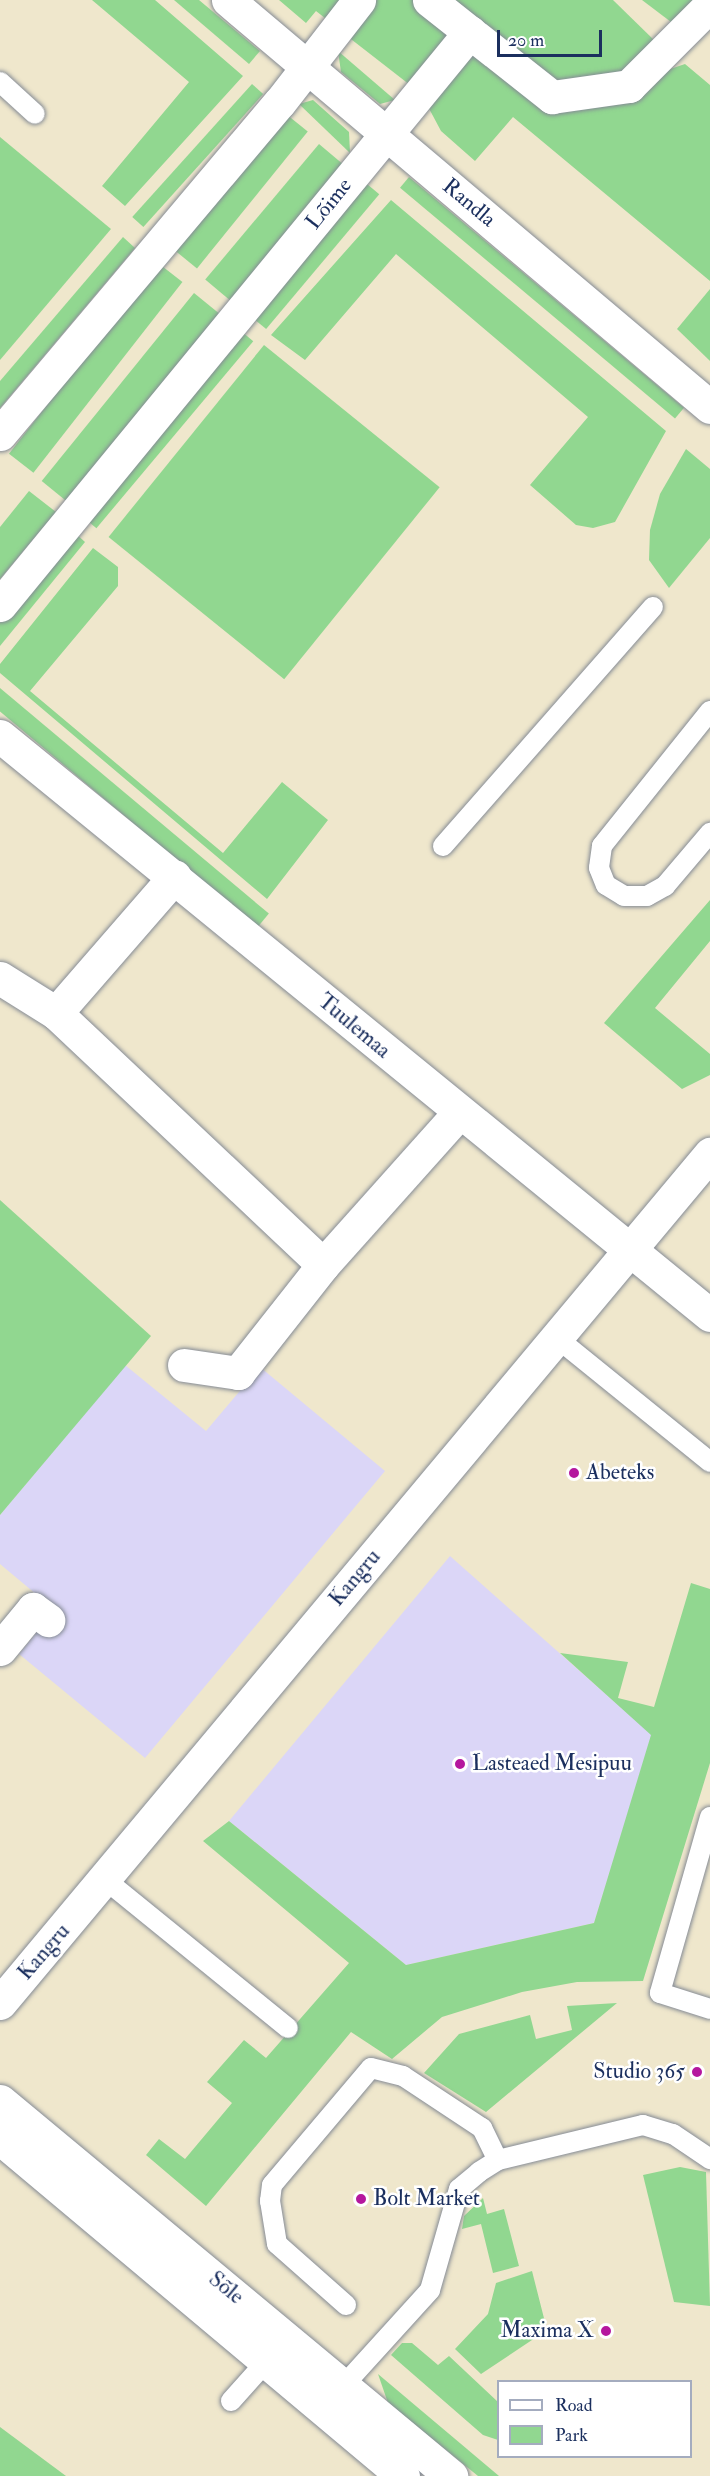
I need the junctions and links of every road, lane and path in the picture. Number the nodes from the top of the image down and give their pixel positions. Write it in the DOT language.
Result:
graph roads {
  1 [pos="228,0"];
  2 [pos="359,0"];
  3 [pos="429,0"];
  4 [pos="710,4"];
  5 [pos="470,32"];
  6 [pos="308,67"];
  7 [pos="0,82"];
  8 [pos="35,114"];
  9 [pos="387,135"];
  10 [pos="710,407"];
  11 [pos="0,434"];
  12 [pos="0,605"];
  13 [pos="653,607"];
  14 [pos="710,711"];
  15 [pos="0,736"];
  16 [pos="710,833"];
  17 [pos="443,846"];
  18 [pos="175,876"];
  19 [pos="0,978"];
  20 [pos="56,1012"];
  21 [pos="458,1114"];
  22 [pos="710,1154"];
  23 [pos="630,1253"];
  24 [pos="323,1265"];
  25 [pos="710,1315"];
  26 [pos="557,1338"];
  27 [pos="184,1365"];
  28 [pos="710,1462"];
  29 [pos="48,1620"];
  30 [pos="0,1649"];
  31 [pos="710,1817"];
  32 [pos="107,1881"];
  33 [pos="0,2003"];
  34 [pos="710,2009"];
  35 [pos="288,2028"];
  36 [pos="0,2101"];
  37 [pos="0,2138"];
  38 [pos="495,2155"];
  39 [pos="710,2159"];
  40 [pos="346,2306"];
  41 [pos="277,2350"];
  42 [pos="344,2385"];
  43 [pos="231,2401"];
  44 [pos="403,2476"];
  45 [pos="451,2476"];
  1 -- 6 [label="street, Randla"];
  2 -- 6 [label="street"];
  3 -- 5 [label="street"];
  4 -- 5 [label="street"];
  5 -- 9 [label="street, Lõime"];
  6 -- 9 [label="street, Randla"];
  6 -- 11 [label="street"];
  7 -- 8 [label="lane"];
  9 -- 10 [label="street, Randla"];
  9 -- 12 [label="street, Lõime"];
  13 -- 17 [label="lane"];
  14 -- 16 [label="lane"];
  15 -- 18 [label="street, Tuulemaa"];
  18 -- 20 [label="street"];
  18 -- 21 [label="street, Tuulemaa"];
  19 -- 20 [label="street"];
  20 -- 24 [label="street"];
  21 -- 23 [label="street, Tuulemaa"];
  21 -- 24 [label="street"];
  22 -- 23 [label="street, Kangru"];
  23 -- 25 [label="street, Tuulemaa"];
  23 -- 26 [label="street, Kangru"];
  24 -- 27 [label="street"];
  26 -- 28 [label="lane"];
  26 -- 32 [label="street, Kangru"];
  29 -- 30 [label="street"];
  31 -- 34 [label="lane"];
  32 -- 33 [label="street, Kangru"];
  32 -- 35 [label="lane"];
  36 -- 41 [label="street, Sõle"];
  37 -- 41 [label="street, Sõle"];
  38 -- 40 [label="lane"];
  39 -- 42 [label="lane"];
  41 -- 42 [label="street, Sõle"];
  41 -- 43 [label="lane"];
  41 -- 44 [label="street, Sõle"];
  42 -- 45 [label="street, Sõle"];
}
